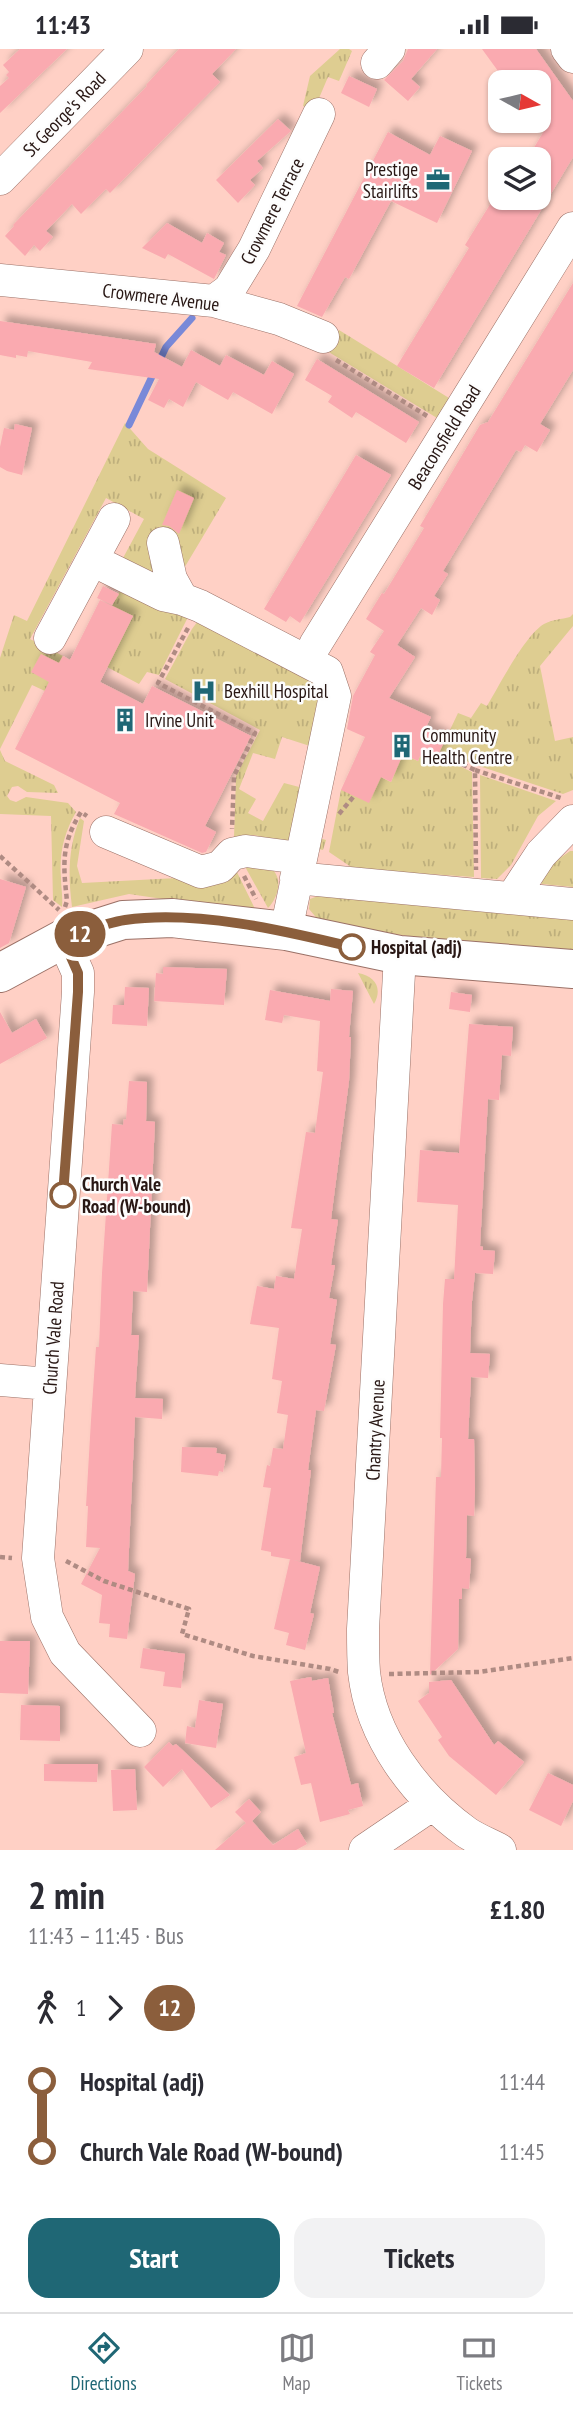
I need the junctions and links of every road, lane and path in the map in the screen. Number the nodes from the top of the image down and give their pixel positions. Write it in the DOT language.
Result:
graph roads {
  1 [pos="567,49"];
  2 [pos="120,51"];
  3 [pos="573,57"];
  4 [pos="319,114"];
  5 [pos="0,179"];
  6 [pos="573,228"];
  7 [pos="0,281"];
  8 [pos="214,301"];
  9 [pos="323,337"];
  10 [pos="449,429"];
  11 [pos="114,519"];
  12 [pos="163,543"];
  13 [pos="92,560"];
  14 [pos="191,602"];
  15 [pos="50,638"];
  16 [pos="315,645"];
  17 [pos="439,754"];
  18 [pos="475,770"];
  19 [pos="354,796"];
  20 [pos="570,812"];
  21 [pos="332,821"];
  22 [pos="99,825"];
  23 [pos="232,854"];
  24 [pos="0,856"];
  25 [pos="298,868"];
  26 [pos="477,895"];
  27 [pos="512,898"];
  28 [pos="573,904"];
  29 [pos="286,931"];
  30 [pos="63,939"];
  31 [pos="400,955"];
  32 [pos="573,969"];
  33 [pos="0,973"];
  34 [pos="0,1380"];
  35 [pos="49,1384"];
  36 [pos="0,1557"];
  37 [pos="38,1558"];
  38 [pos="573,1658"];
  39 [pos="330,1668"];
  40 [pos="365,1674"];
  41 [pos="123,1725"];
  42 [pos="433,1804"];
  43 [pos="365,1850"];
  44 [pos="499,1850"];
  1 -- 3 [label="street"];
  2 -- 5 [label="street, St George's Road"];
  4 -- 8 [label="street, Crowmere Terrace"];
  6 -- 10 [label="street, Beaconsfield Road"];
  7 -- 8 [label="street, Crowmere Avenue"];
  8 -- 9 [label="street, Crowmere Avenue"];
  9 -- 10 [label="path"];
  10 -- 16 [label="street, Beaconsfield Road"];
  11 -- 13 [label="street"];
  12 -- 14 [label="street"];
  13 -- 14 [label="street"];
  13 -- 15 [label="street"];
  14 -- 23 [label="path"];
  14 -- 25 [label="street"];
  17 -- 18 [label="path"];
  18 -- 20 [label="path"];
  18 -- 26 [label="path"];
  19 -- 21 [label="path"];
  20 -- 27 [label="street"];
  22 -- 23 [label="street"];
  22 -- 24 [label="path"];
  23 -- 25 [label="street"];
  23 -- 29 [label="path"];
  25 -- 26 [label="street"];
  25 -- 29 [label="street"];
  26 -- 27 [label="street"];
  27 -- 28 [label="street"];
  29 -- 30 [label="main road"];
  29 -- 31 [label="main road"];
  30 -- 33 [label="main road"];
  30 -- 35 [label="street, Church Vale Road"];
  31 -- 32 [label="main road"];
  31 -- 40 [label="street, Chantry Avenue"];
  34 -- 35 [label="street"];
  35 -- 37 [label="street, Church Vale Road"];
  36 -- 37 [label="path"];
  37 -- 39 [label="path"];
  37 -- 41 [label="street, Church Vale Road"];
  38 -- 40 [label="path"];
  40 -- 42 [label="street, Chantry Avenue"];
  42 -- 43 [label="street"];
  42 -- 44 [label="street, Chantry Avenue"];
}
